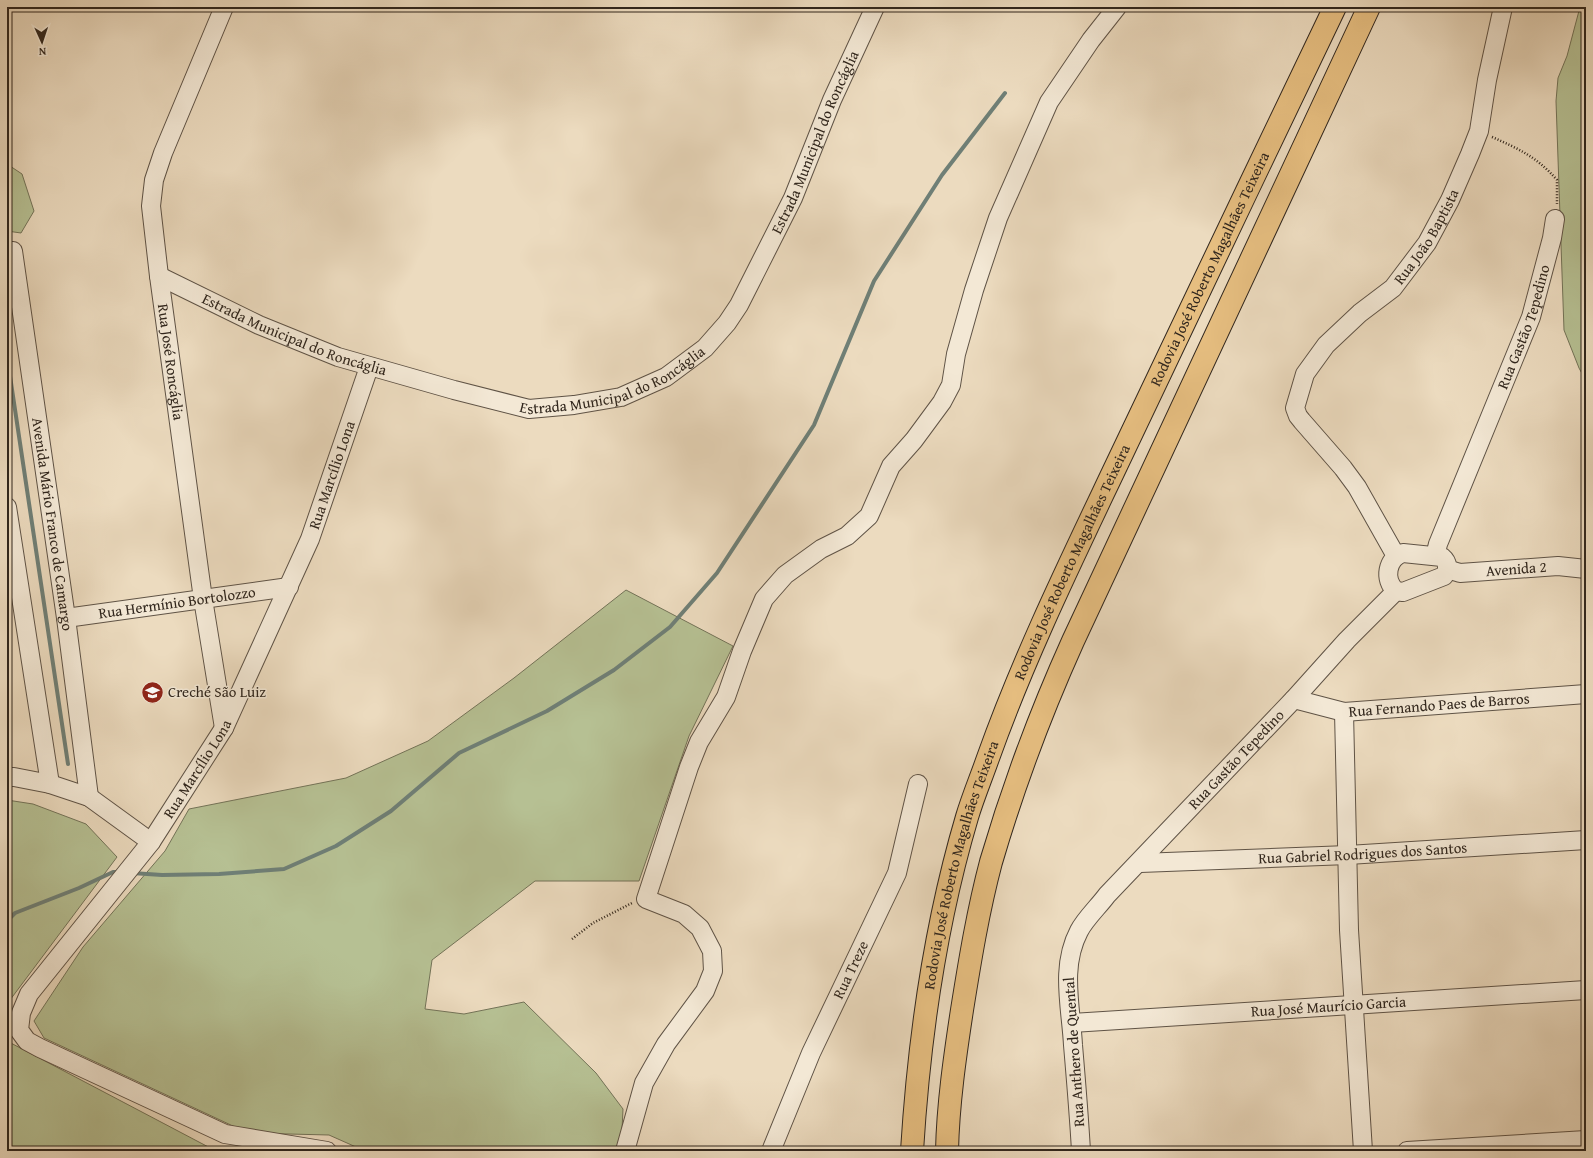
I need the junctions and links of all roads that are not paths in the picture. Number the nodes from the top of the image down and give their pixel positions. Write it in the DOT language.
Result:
graph roads {
  1 [pos="224,7"];
  2 [pos="875,7"];
  3 [pos="1117,7"];
  4 [pos="1336,7"];
  5 [pos="1369,7"];
  6 [pos="1503,7"];
  7 [pos="1555,218"];
  8 [pos="13,251"];
  9 [pos="159,276"];
  10 [pos="370,367"];
  11 [pos="7,507"];
  12 [pos="1396,556"];
  13 [pos="1435,556"];
  14 [pos="1447,569"];
  15 [pos="1586,569"];
  16 [pos="288,587"];
  17 [pos="1396,591"];
  18 [pos="203,599"];
  19 [pos="66,618"];
  20 [pos="1586,694"];
  21 [pos="1294,699"];
  22 [pos="1344,712"];
  23 [pos="224,728"];
  24 [pos="7,777"];
  25 [pos="50,784"];
  26 [pos="918,784"];
  27 [pos="89,797"];
  28 [pos="1586,840"];
  29 [pos="151,842"];
  30 [pos="1348,855"];
  31 [pos="1140,862"];
  32 [pos="1079,930"];
  33 [pos="1586,990"];
  34 [pos="1354,1005"];
  35 [pos="1072,1023"];
  36 [pos="1586,1140"];
  37 [pos="327,1151"];
  38 [pos="625,1151"];
  39 [pos="770,1151"];
  40 [pos="912,1151"];
  41 [pos="947,1151"];
  42 [pos="1081,1151"];
  43 [pos="1364,1151"];
  44 [pos="1407,1151"];
  1 -- 9 [label="street, Rua José Roncáglia"];
  2 -- 10 [label="street, Estrada Municipal do Roncáglia"];
  3 -- 38 [label="street"];
  4 -- 40 [label="highway, Rodovia José Roberto Magalhães Teixeira"];
  5 -- 41 [label="highway, Rodovia José Roberto Magalhães Teixeira"];
  6 -- 12 [label="street, Rua João Baptista"];
  7 -- 13 [label="street, Rua Gastão Tepedino"];
  8 -- 19 [label="street, Avenida Mário Franco de Camargo"];
  9 -- 10 [label="street, Estrada Municipal do Roncáglia"];
  9 -- 18 [label="street, Rua José Roncáglia"];
  10 -- 16 [label="street, Rua Marcílio Lona"];
  11 -- 25 [label="street"];
  12 -- 13 [label="street"];
  12 -- 17 [label="street"];
  13 -- 14 [label="street"];
  14 -- 15 [label="street, Avenida 2"];
  14 -- 17 [label="street"];
  16 -- 18 [label="street, Rua Hermínio Bortolozzo"];
  16 -- 23 [label="street, Rua Marcílio Lona"];
  17 -- 21 [label="street, Rua Gastão Tepedino"];
  18 -- 19 [label="street, Rua Hermínio Bortolozzo"];
  18 -- 23 [label="street, Rua José Roncáglia"];
  19 -- 27 [label="street, Avenida Mário Franco de Camargo"];
  20 -- 22 [label="street, Rua Fernando Paes de Barros"];
  21 -- 22 [label="street, Rua Fernando Paes de Barros"];
  21 -- 31 [label="street, Rua Gastão Tepedino"];
  22 -- 30 [label="street"];
  23 -- 29 [label="street, Rua Marcílio Lona"];
  24 -- 25 [label="street"];
  25 -- 27 [label="street"];
  26 -- 39 [label="street, Rua Treze"];
  27 -- 29 [label="street"];
  28 -- 30 [label="street, Rua Gabriel Rodrigues dos Santos"];
  29 -- 37 [label="street, Rua Marcílio Lona"];
  30 -- 31 [label="street, Rua Gabriel Rodrigues dos Santos"];
  30 -- 34 [label="street"];
  31 -- 32 [label="street, Rua Gastão Tepedino"];
  32 -- 35 [label="street, Rua Anthero de Quental"];
  33 -- 34 [label="street, Rua José Maurício Garcia"];
  34 -- 35 [label="street, Rua José Maurício Garcia"];
  34 -- 43 [label="street"];
  35 -- 42 [label="street, Rua Anthero de Quental"];
  36 -- 44 [label="street"];
}
